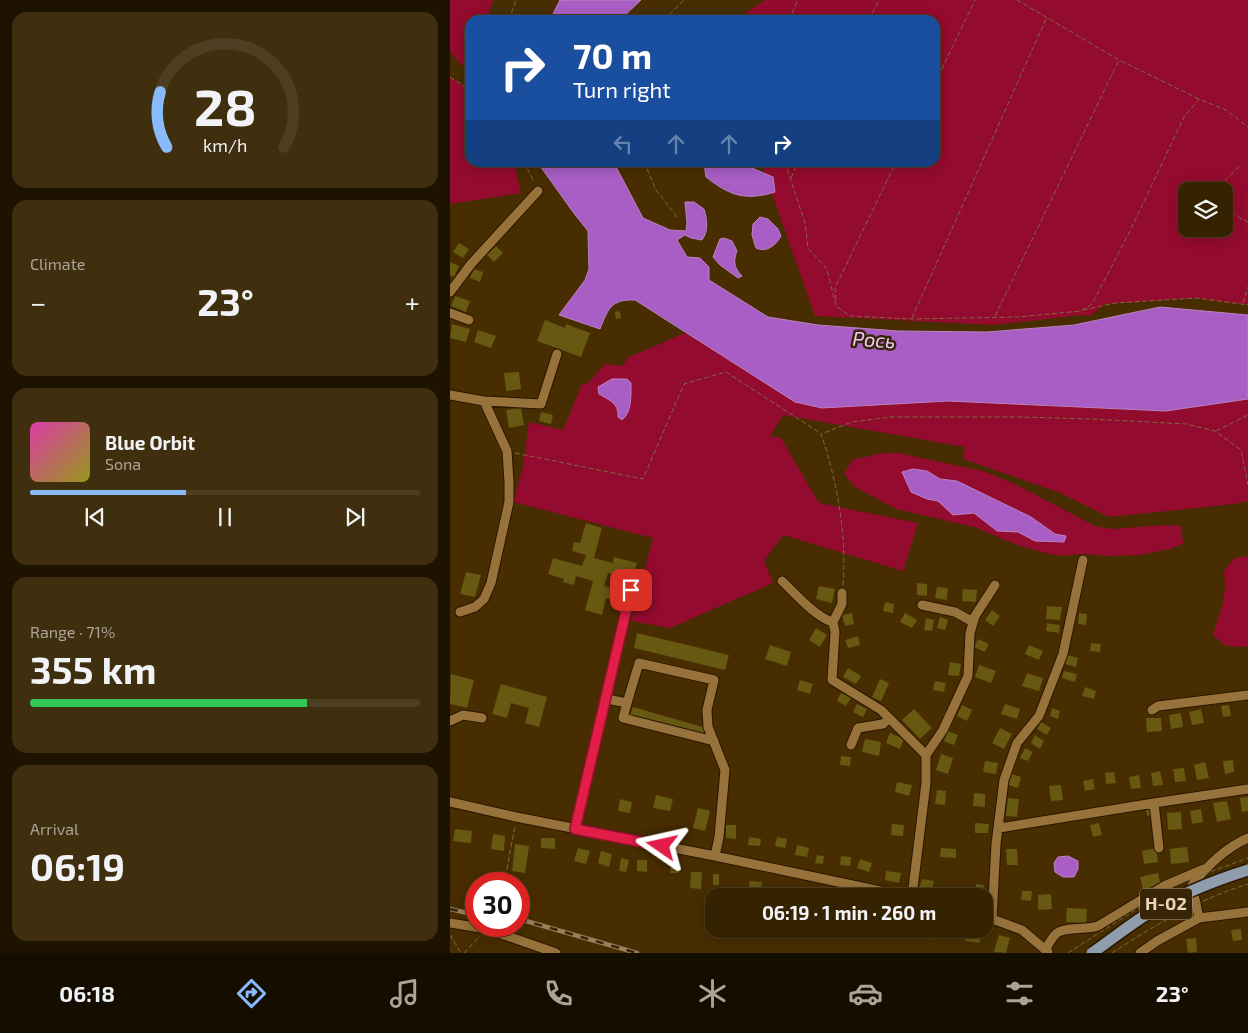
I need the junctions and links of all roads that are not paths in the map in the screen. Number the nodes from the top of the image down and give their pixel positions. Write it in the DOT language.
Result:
graph roads {
  1 [pos="538,190"];
  2 [pos="450,292"];
  3 [pos="450,313"];
  4 [pos="469,320"];
  5 [pos="556,354"];
  6 [pos="450,395"];
  7 [pos="484,401"];
  8 [pos="1084,560"];
  9 [pos="782,581"];
  10 [pos="995,585"];
  11 [pos="631,590"];
  12 [pos="842,594"];
  13 [pos="922,605"];
  14 [pos="460,612"];
  15 [pos="832,622"];
  16 [pos="973,622"];
  17 [pos="1248,695"];
  18 [pos="607,699"];
  19 [pos="627,703"];
  20 [pos="1152,710"];
  21 [pos="482,718"];
  22 [pos="889,718"];
  23 [pos="450,721"];
  24 [pos="714,741"];
  25 [pos="851,745"];
  26 [pos="926,755"];
  27 [pos="1248,789"];
  28 [pos="450,802"];
  29 [pos="1154,802"];
  30 [pos="998,828"];
  31 [pos="575,829"];
  32 [pos="1248,838"];
  33 [pos="1159,848"];
  34 [pos="715,856"];
  35 [pos="1204,869"];
  36 [pos="1248,870"];
  37 [pos="866,888"];
  38 [pos="913,888"];
  39 [pos="991,888"];
  40 [pos="1248,912"];
  41 [pos="1199,918"];
  42 [pos="993,920"];
  43 [pos="450,923"];
  44 [pos="1047,951"];
  45 [pos="553,953"];
  46 [pos="1092,953"];
  47 [pos="1140,953"];
  1 -- 2 [label="street"];
  3 -- 4 [label="street"];
  5 -- 7 [label="street"];
  6 -- 7 [label="street"];
  7 -- 14 [label="street"];
  8 -- 30 [label="street"];
  9 -- 15 [label="street"];
  10 -- 16 [label="street"];
  11 -- 18 [label="street"];
  12 -- 15 [label="street"];
  13 -- 16 [label="street"];
  15 -- 22 [label="street"];
  16 -- 26 [label="street"];
  17 -- 20 [label="street"];
  18 -- 19 [label="street"];
  18 -- 31 [label="street"];
  19 -- 24 [label="street"];
  19 -- 24 [label="street"];
  21 -- 23 [label="street"];
  22 -- 25 [label="street"];
  22 -- 26 [label="street"];
  24 -- 34 [label="street"];
  26 -- 38 [label="street"];
  27 -- 29 [label="street"];
  28 -- 31 [label="street"];
  29 -- 30 [label="street"];
  29 -- 33 [label="street"];
  30 -- 39 [label="street"];
  31 -- 34 [label="street"];
  32 -- 35 [label="street"];
  34 -- 37 [label="street"];
  35 -- 41 [label="street"];
  35 -- 44 [label="street"];
  36 -- 46 [label="main road, Н-02, bridge"];
  40 -- 41 [label="street"];
  41 -- 47 [label="street"];
  42 -- 44 [label="street"];
  43 -- 45 [label="street"];
}
